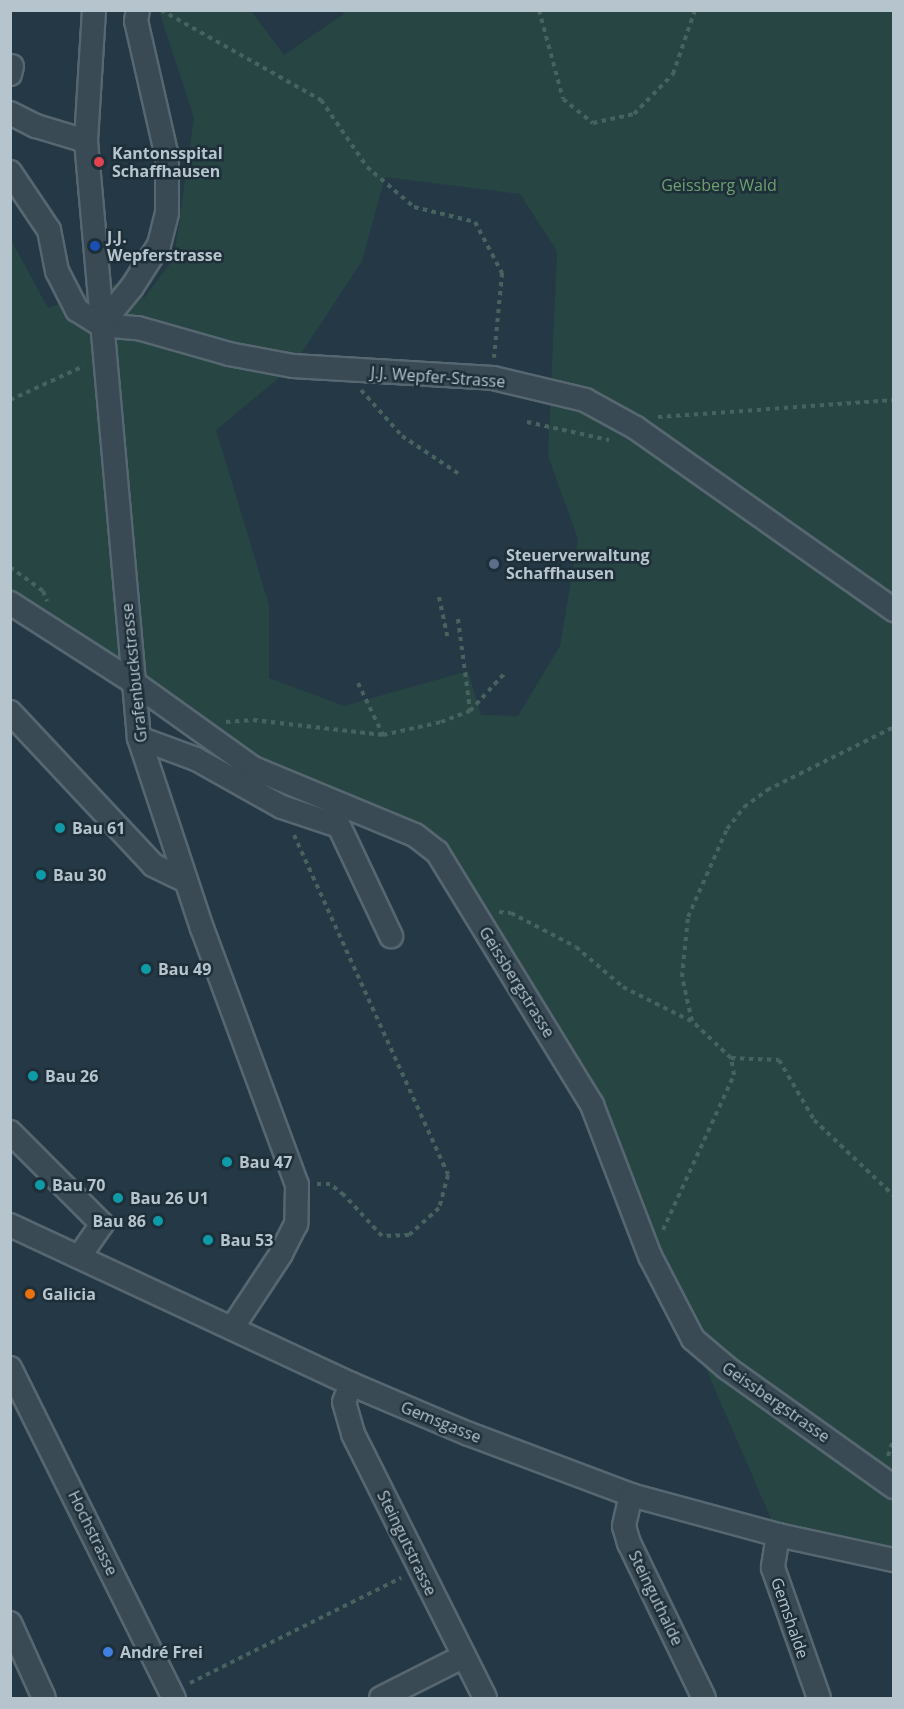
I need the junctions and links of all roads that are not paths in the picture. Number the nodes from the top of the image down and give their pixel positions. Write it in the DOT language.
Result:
graph roads {
  1 [pos="94,10"];
  2 [pos="138,10"];
  3 [pos="10,113"];
  4 [pos="86,141"];
  5 [pos="10,172"];
  6 [pos="101,325"];
  7 [pos="10,603"];
  8 [pos="894,610"];
  9 [pos="133,682"];
  10 [pos="10,712"];
  11 [pos="139,738"];
  12 [pos="186,881"];
  13 [pos="391,936"];
  14 [pos="10,1132"];
  15 [pos="10,1225"];
  16 [pos="79,1257"];
  17 [pos="232,1328"];
  18 [pos="10,1368"];
  19 [pos="351,1384"];
  20 [pos="894,1487"];
  21 [pos="631,1495"];
  22 [pos="778,1535"];
  23 [pos="894,1560"];
  24 [pos="10,1623"];
  25 [pos="464,1656"];
  26 [pos="172,1696"];
  27 [pos="45,1698"];
  28 [pos="381,1698"];
  29 [pos="485,1698"];
  30 [pos="704,1698"];
  31 [pos="819,1698"];
  1 -- 4 [label="street, Grafenbuckstrasse"];
  2 -- 6 [label="street"];
  3 -- 4 [label="street"];
  4 -- 6 [label="street, Grafenbuckstrasse"];
  5 -- 6 [label="street"];
  6 -- 8 [label="street, J.J. Wepfer-Strasse"];
  6 -- 9 [label="street, Grafenbuckstrasse"];
  7 -- 9 [label="street, Geissbergstrasse"];
  9 -- 11 [label="street, Grafenbuckstrasse"];
  9 -- 20 [label="street, Geissbergstrasse"];
  10 -- 12 [label="street"];
  11 -- 12 [label="street, Grafenbuckstrasse"];
  11 -- 13 [label="street"];
  12 -- 17 [label="street, Grafenbuckstrasse"];
  14 -- 16 [label="street"];
  15 -- 16 [label="street, Gemsgasse"];
  16 -- 17 [label="street, Gemsgasse"];
  17 -- 19 [label="street, Gemsgasse"];
  18 -- 26 [label="street, Hochstrasse"];
  19 -- 21 [label="street, Gemsgasse"];
  19 -- 25 [label="street, Steingutstrasse"];
  21 -- 22 [label="street, Gemsgasse"];
  21 -- 30 [label="street, Steinguthalde"];
  22 -- 23 [label="street, Gemsgasse"];
  22 -- 31 [label="street, Gemshalde"];
  24 -- 27 [label="street"];
  25 -- 28 [label="street"];
  25 -- 29 [label="street, Steingutstrasse"];
}
